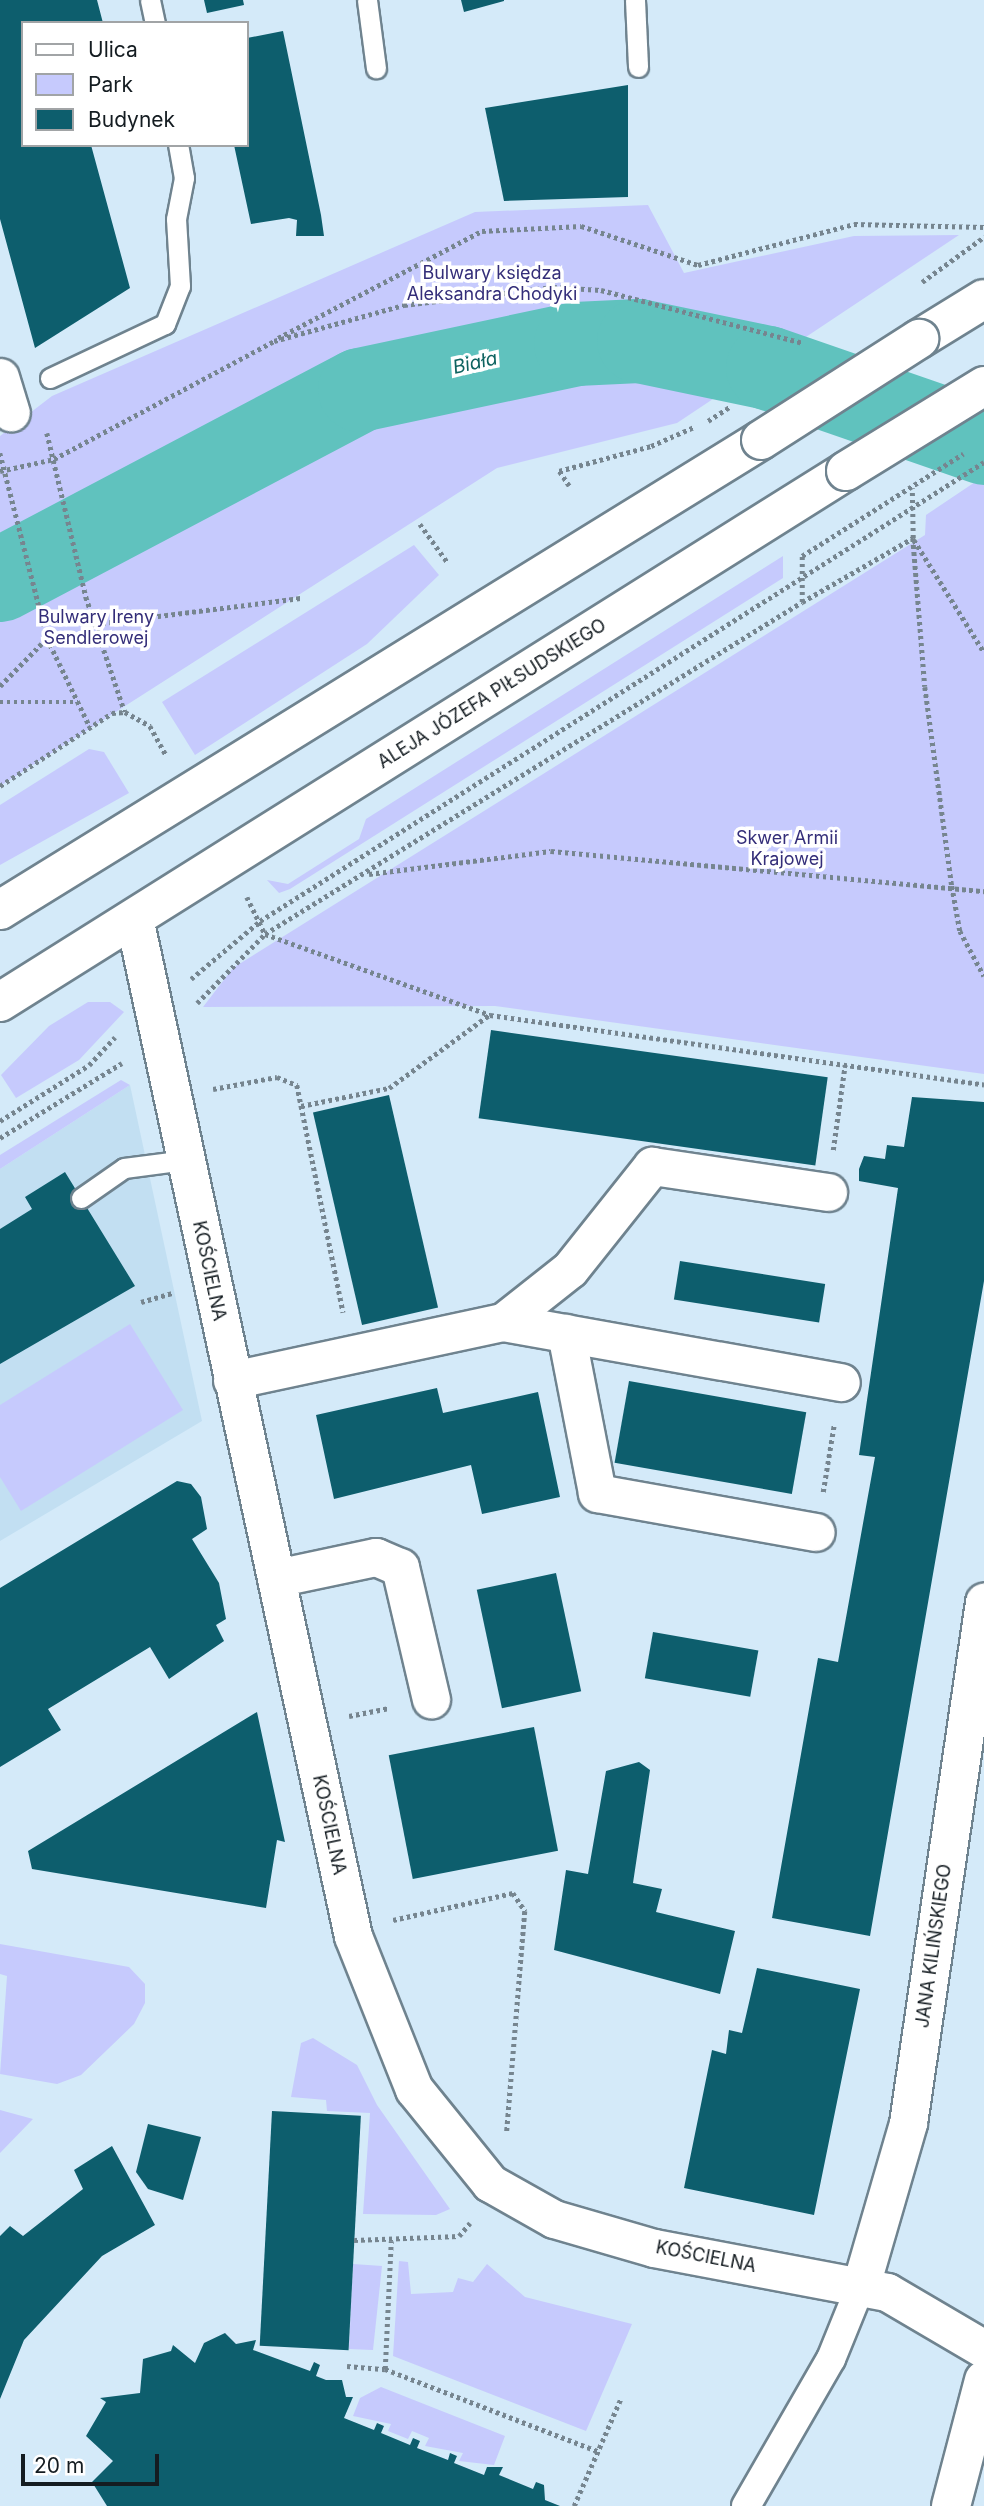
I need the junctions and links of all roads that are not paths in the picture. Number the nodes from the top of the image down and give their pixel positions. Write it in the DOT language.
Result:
graph roads {
  1 [pos="150,0"];
  2 [pos="368,0"];
  3 [pos="635,0"];
  4 [pos="155,21"];
  5 [pos="638,67"];
  6 [pos="376,68"];
  7 [pos="178,147"];
  8 [pos="984,299"];
  9 [pos="0,377"];
  10 [pos="50,378"];
  11 [pos="984,386"];
  12 [pos="11,412"];
  13 [pos="0,909"];
  14 [pos="134,918"];
  15 [pos="0,1002"];
  16 [pos="186,1160"];
  17 [pos="828,1192"];
  18 [pos="81,1198"];
  19 [pos="503,1322"];
  20 [pos="566,1333"];
  21 [pos="232,1380"];
  22 [pos="841,1382"];
  23 [pos="816,1532"];
  24 [pos="276,1578"];
  25 [pos="984,1602"];
  26 [pos="430,1699"];
  27 [pos="861,2285"];
  28 [pos="984,2349"];
  29 [pos="984,2380"];
  30 [pos="746,2506"];
  31 [pos="951,2506"];
  1 -- 4 [label="lane"];
  2 -- 6 [label="lane"];
  3 -- 5 [label="lane"];
  7 -- 10 [label="lane"];
  8 -- 13 [label="main road, bridge"];
  9 -- 12 [label="street"];
  11 -- 14 [label="main road, ALEJA JÓZEFA PIŁSUDSKIEGO, bridge"];
  14 -- 15 [label="main road, ALEJA JÓZEFA PIŁSUDSKIEGO"];
  14 -- 16 [label="street, KOŚCIELNA"];
  16 -- 18 [label="lane"];
  16 -- 21 [label="street, KOŚCIELNA"];
  17 -- 19 [label="street"];
  19 -- 20 [label="street"];
  19 -- 21 [label="street"];
  20 -- 22 [label="street"];
  20 -- 23 [label="street"];
  21 -- 24 [label="street, KOŚCIELNA"];
  24 -- 26 [label="street"];
  24 -- 27 [label="street, KOŚCIELNA"];
  25 -- 27 [label="street, JANA KILIŃSKIEGO"];
  27 -- 28 [label="street, KOŚCIELNA"];
  27 -- 30 [label="street"];
  29 -- 31 [label="main road"];
}
